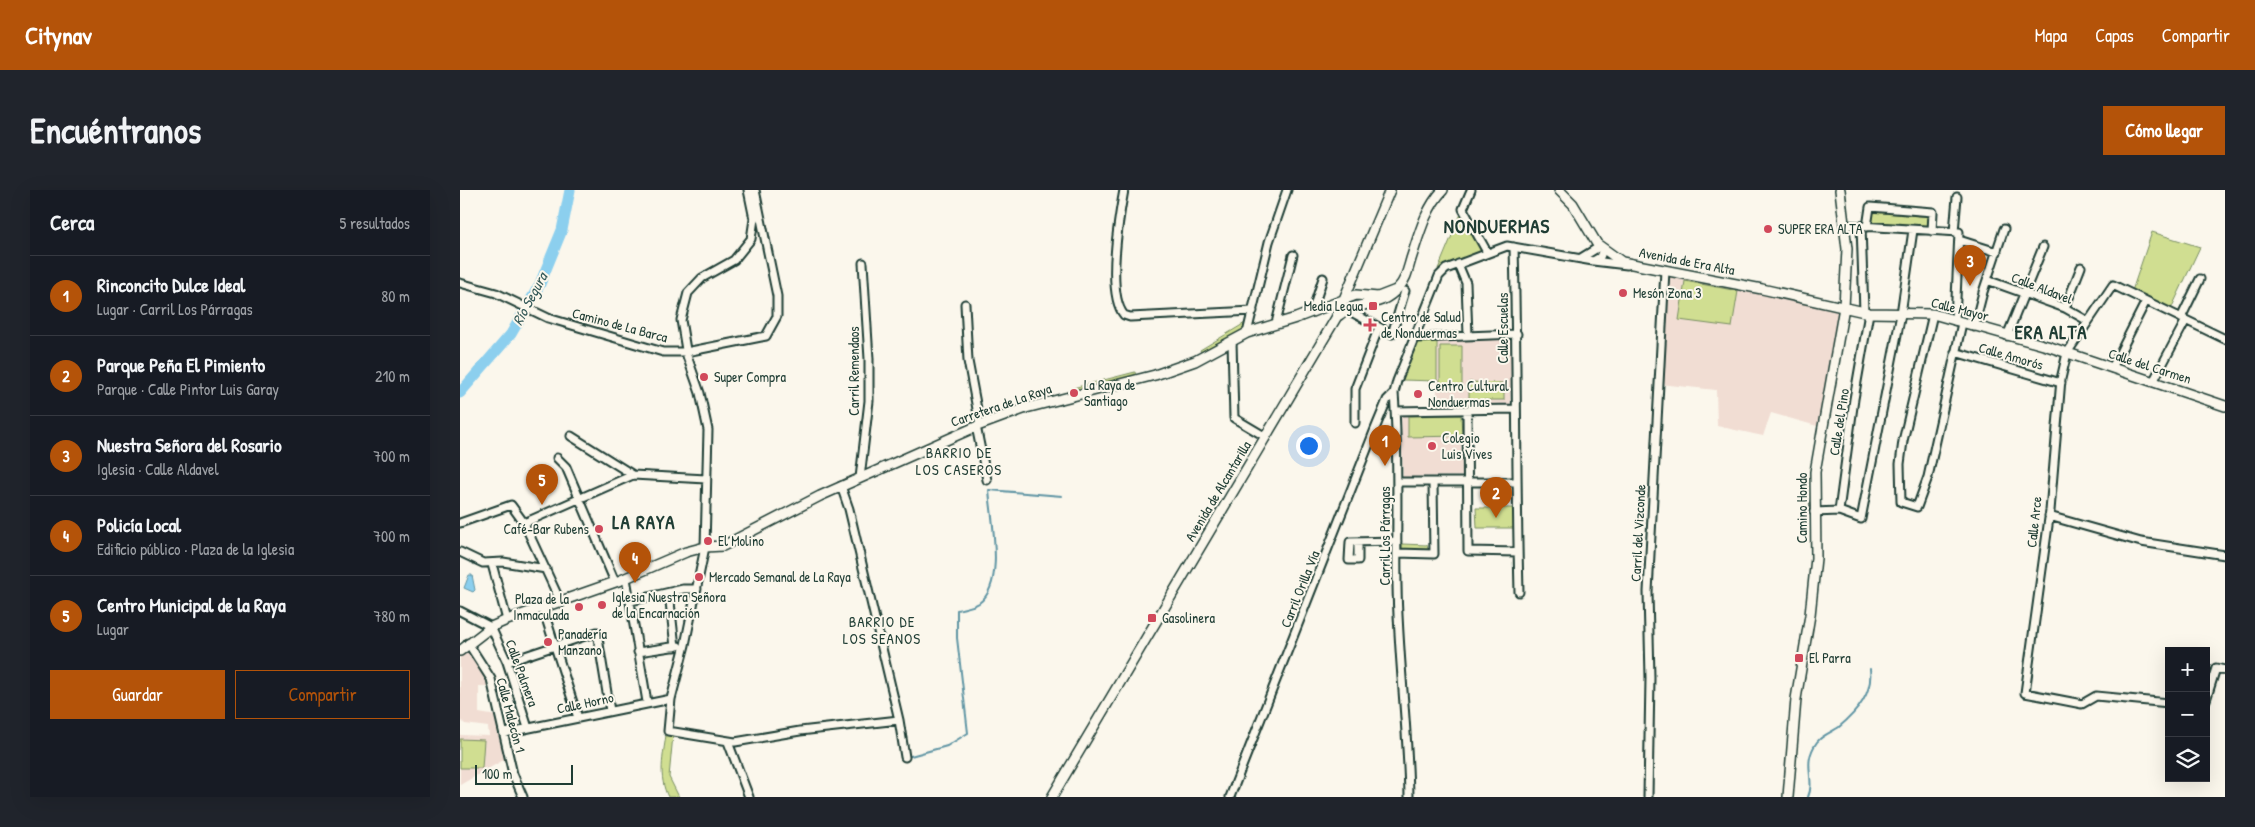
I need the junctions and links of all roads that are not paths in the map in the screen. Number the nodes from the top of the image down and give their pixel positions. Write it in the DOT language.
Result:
graph roads {
  1 [pos="748,190"];
  2 [pos="755,190"];
  3 [pos="1124,190"];
  4 [pos="1287,190"];
  5 [pos="1390,190"];
  6 [pos="1443,190"];
  7 [pos="1471,190"];
  8 [pos="1559,190"];
  9 [pos="1840,190"];
  10 [pos="1957,197"];
  11 [pos="1844,225"];
  12 [pos="1864,226"];
  13 [pos="2004,229"];
  14 [pos="1913,230"];
  15 [pos="1932,231"];
  16 [pos="1954,232"];
  17 [pos="1959,240"];
  18 [pos="1514,247"];
  19 [pos="2043,247"];
  20 [pos="1601,248"];
  21 [pos="1486,252"];
  22 [pos="1996,252"];
  23 [pos="1293,254"];
  24 [pos="1582,258"];
  25 [pos="1593,261"];
  26 [pos="864,263"];
  27 [pos="1458,264"];
  28 [pos="1628,264"];
  29 [pos="2081,267"];
  30 [pos="1666,270"];
  31 [pos="1355,276"];
  32 [pos="1323,278"];
  33 [pos="2200,279"];
  34 [pos="1987,280"];
  35 [pos="460,283"];
  36 [pos="1400,291"];
  37 [pos="2025,293"];
  38 [pos="1362,294"];
  39 [pos="2146,301"];
  40 [pos="965,304"];
  41 [pos="1346,305"];
  42 [pos="1359,306"];
  43 [pos="1844,308"];
  44 [pos="2065,308"];
  45 [pos="1253,310"];
  46 [pos="1312,312"];
  47 [pos="1866,312"];
  48 [pos="1900,314"];
  49 [pos="1933,314"];
  50 [pos="2183,319"];
  51 [pos="2088,321"];
  52 [pos="1959,322"];
  53 [pos="1276,323"];
  54 [pos="1379,327"];
  55 [pos="1974,327"];
  56 [pos="1247,333"];
  57 [pos="1517,334"];
  58 [pos="1468,335"];
  59 [pos="2007,336"];
  60 [pos="1415,338"];
  61 [pos="2225,339"];
  62 [pos="1232,341"];
  63 [pos="686,352"];
  64 [pos="1955,352"];
  65 [pos="2067,353"];
  66 [pos="2112,368"];
  67 [pos="2153,382"];
  68 [pos="2060,383"];
  69 [pos="1394,392"];
  70 [pos="2225,406"];
  71 [pos="1515,409"];
  72 [pos="1467,410"];
  73 [pos="1395,411"];
  74 [pos="1355,423"];
  75 [pos="978,426"];
  76 [pos="571,436"];
  77 [pos="1266,436"];
  78 [pos="557,458"];
  79 [pos="633,476"];
  80 [pos="860,478"];
  81 [pos="706,479"];
  82 [pos="987,480"];
  83 [pos="1398,482"];
  84 [pos="1433,482"];
  85 [pos="1468,482"];
  86 [pos="1516,482"];
  87 [pos="842,486"];
  88 [pos="580,499"];
  89 [pos="1839,511"];
  90 [pos="1814,512"];
  91 [pos="2049,516"];
  92 [pos="460,523"];
  93 [pos="524,523"];
  94 [pos="1397,541"];
  95 [pos="1358,542"];
  96 [pos="704,547"];
  97 [pos="460,552"];
  98 [pos="1397,552"];
  99 [pos="1518,552"];
  100 [pos="2225,555"];
  101 [pos="492,564"];
  102 [pos="546,569"];
  103 [pos="626,578"];
  104 [pos="615,582"];
  105 [pos="697,588"];
  106 [pos="1519,592"];
  107 [pos="669,593"];
  108 [pos="631,601"];
  109 [pos="561,603"];
  110 [pos="543,609"];
  111 [pos="460,611"];
  112 [pos="507,620"];
  113 [pos="492,627"];
  114 [pos="468,643"];
  115 [pos="685,645"];
  116 [pos="555,646"];
  117 [pos="675,647"];
  118 [pos="460,651"];
  119 [pos="638,652"];
  120 [pos="507,662"];
  121 [pos="2225,670"];
  122 [pos="2208,692"];
  123 [pos="672,699"];
  124 [pos="647,702"];
  125 [pos="2165,703"];
  126 [pos="610,711"];
  127 [pos="578,718"];
  128 [pos="899,720"];
  129 [pos="528,728"];
  130 [pos="505,734"];
  131 [pos="728,742"];
  132 [pos="905,757"];
  133 [pos="523,797"];
  134 [pos="749,797"];
  135 [pos="1052,797"];
  136 [pos="1230,797"];
  137 [pos="1409,797"];
  138 [pos="1648,797"];
  139 [pos="1788,797"];
  1 -- 63 [label="street"];
  2 -- 63 [label="street, Camino de La Barca"];
  3 -- 45 [label="street"];
  4 -- 45 [label="street"];
  5 -- 31 [label="main road, Avenida de Alcantarilla"];
  6 -- 36 [label="main road"];
  7 -- 21 [label="street"];
  8 -- 20 [label="main road, Avenida de Era Alta"];
  9 -- 11 [label="main road, Camino Hondo"];
  10 -- 16 [label="street"];
  11 -- 12 [label="street"];
  11 -- 43 [label="main road, Camino Hondo"];
  12 -- 14 [label="street"];
  12 -- 15 [label="street"];
  12 -- 47 [label="street, Calle del Pino"];
  13 -- 22 [label="street"];
  14 -- 15 [label="street"];
  14 -- 48 [label="street"];
  15 -- 16 [label="street"];
  16 -- 17 [label="street"];
  17 -- 22 [label="street"];
  17 -- 52 [label="street"];
  18 -- 21 [label="street, Carril Los Párragas"];
  18 -- 24 [label="street, Carril Los Párragas"];
  18 -- 57 [label="street, Calle Escuelas"];
  19 -- 37 [label="street"];
  20 -- 24 [label="street"];
  20 -- 25 [label="street"];
  20 -- 28 [label="main road, Avenida de Era Alta"];
  21 -- 27 [label="street, Carril Los Párragas"];
  22 -- 34 [label="street"];
  23 -- 53 [label="street"];
  24 -- 25 [label="street, Carril Los Párragas"];
  25 -- 28 [label="street, Carril Los Párragas"];
  26 -- 80 [label="street, Carril Remendaos"];
  27 -- 58 [label="street"];
  27 -- 60 [label="street, Carril Los Párragas"];
  28 -- 30 [label="main road, Avenida de Era Alta"];
  29 -- 44 [label="street"];
  30 -- 43 [label="main road, Avenida de Era Alta"];
  30 -- 138 [label="street, Carril del Vizconde"];
  31 -- 38 [label="main road"];
  31 -- 41 [label="main road, Avenida de Alcantarilla"];
  32 -- 46 [label="street"];
  33 -- 50 [label="street"];
  34 -- 37 [label="street, Calle Aldavel"];
  34 -- 55 [label="street"];
  35 -- 63 [label="street, Camino de La Barca"];
  36 -- 38 [label="main road"];
  36 -- 42 [label="main road"];
  36 -- 54 [label="street"];
  37 -- 44 [label="street, Calle Aldavel"];
  37 -- 59 [label="street"];
  38 -- 41 [label="main road"];
  38 -- 42 [label="street"];
  39 -- 50 [label="street"];
  39 -- 51 [label="street"];
  39 -- 66 [label="street"];
  40 -- 75 [label="street"];
  41 -- 42 [label="main road"];
  41 -- 46 [label="main road, Carretera de La Raya"];
  41 -- 54 [label="street"];
  41 -- 77 [label="main road, Avenida de Alcantarilla"];
  43 -- 47 [label="main road, Calle Mayor"];
  43 -- 90 [label="main road, Camino Hondo"];
  44 -- 51 [label="street, Calle Aldavel"];
  45 -- 56 [label="street"];
  46 -- 53 [label="main road, Carretera de La Raya"];
  47 -- 48 [label="main road, Calle Mayor"];
  47 -- 89 [label="street, Calle del Pino"];
  48 -- 49 [label="main road, Calle Mayor"];
  48 -- 89 [label="street"];
  49 -- 52 [label="main road, Calle Mayor"];
  49 -- 64 [label="street"];
  50 -- 61 [label="street"];
  50 -- 67 [label="street"];
  51 -- 65 [label="street"];
  52 -- 55 [label="main road, Calle Mayor"];
  52 -- 64 [label="street"];
  53 -- 56 [label="main road, Carretera de La Raya"];
  54 -- 74 [label="street"];
  55 -- 59 [label="main road, Calle Mayor"];
  56 -- 62 [label="main road, Carretera de La Raya"];
  57 -- 58 [label="street"];
  57 -- 71 [label="street, Calle Escuelas"];
  58 -- 60 [label="street"];
  59 -- 65 [label="main road, Calle Mayor"];
  60 -- 69 [label="street, Carril Los Párragas"];
  62 -- 75 [label="main road, Carretera de La Raya"];
  62 -- 77 [label="street"];
  63 -- 81 [label="street"];
  64 -- 68 [label="street, Calle Amorós"];
  65 -- 66 [label="main road, Calle del Carmen"];
  65 -- 68 [label="street, Calle Arce"];
  66 -- 67 [label="main road, Calle del Carmen"];
  67 -- 70 [label="main road, Calle del Carmen"];
  68 -- 91 [label="street, Calle Arce"];
  69 -- 73 [label="street, Carril Los Párragas"];
  69 -- 136 [label="street, Carril Orilla Vía"];
  71 -- 72 [label="street"];
  71 -- 86 [label="street, Calle Escuelas"];
  72 -- 73 [label="street"];
  72 -- 85 [label="street"];
  73 -- 83 [label="street, Carril Los Párragas"];
  75 -- 80 [label="main road, Carretera de La Raya"];
  75 -- 82 [label="street"];
  76 -- 79 [label="street"];
  77 -- 135 [label="main road, Avenida de Alcantarilla"];
  78 -- 88 [label="street"];
  79 -- 81 [label="street"];
  79 -- 88 [label="street"];
  80 -- 87 [label="main road, Carretera de La Raya"];
  81 -- 96 [label="street"];
  83 -- 84 [label="street"];
  83 -- 94 [label="street, Carril Los Párragas"];
  84 -- 85 [label="street"];
  84 -- 98 [label="street"];
  85 -- 86 [label="street"];
  85 -- 99 [label="street"];
  86 -- 99 [label="street, Calle Escuelas"];
  87 -- 96 [label="main road, Carretera de La Raya"];
  87 -- 128 [label="street"];
  88 -- 93 [label="street"];
  88 -- 104 [label="street"];
  89 -- 90 [label="street"];
  90 -- 139 [label="main road, Camino Hondo"];
  91 -- 100 [label="street"];
  91 -- 125 [label="street, Calle Arce"];
  92 -- 93 [label="street"];
  93 -- 102 [label="street"];
  94 -- 95 [label="street"];
  94 -- 98 [label="street, Carril Los Párragas"];
  96 -- 103 [label="main road, Carretera de La Raya"];
  96 -- 105 [label="street"];
  97 -- 101 [label="street"];
  98 -- 137 [label="street, Carril Los Párragas"];
  99 -- 106 [label="street, Calle Escuelas"];
  101 -- 102 [label="street"];
  101 -- 112 [label="street"];
  102 -- 109 [label="street"];
  103 -- 104 [label="main road, Carretera de La Raya"];
  103 -- 108 [label="street"];
  104 -- 109 [label="main road, Carretera de La Raya"];
  105 -- 107 [label="street"];
  105 -- 115 [label="street"];
  107 -- 108 [label="street"];
  107 -- 117 [label="street"];
  108 -- 119 [label="street"];
  109 -- 110 [label="main road, Carretera de La Raya"];
  110 -- 112 [label="main road, Carretera de La Raya"];
  110 -- 116 [label="street"];
  111 -- 113 [label="street"];
  112 -- 113 [label="main road, Carretera de La Raya"];
  113 -- 114 [label="main road, Carretera de La Raya"];
  113 -- 120 [label="street, Calle Palmera"];
  114 -- 118 [label="main road, Carretera de La Raya"];
  114 -- 130 [label="street, Calle Malecón 1"];
  115 -- 117 [label="street"];
  115 -- 123 [label="street"];
  116 -- 120 [label="street"];
  116 -- 126 [label="street"];
  116 -- 127 [label="street"];
  117 -- 119 [label="street"];
  119 -- 124 [label="street"];
  120 -- 129 [label="street, Calle Palmera"];
  121 -- 122 [label="street"];
  123 -- 124 [label="street, Calle Horno"];
  123 -- 131 [label="street"];
  124 -- 126 [label="street, Calle Horno"];
  126 -- 127 [label="street, Calle Horno"];
  127 -- 129 [label="street, Calle Horno"];
  128 -- 131 [label="street"];
  128 -- 132 [label="street"];
  129 -- 130 [label="street, Calle Horno"];
  130 -- 133 [label="street, Calle Malecón 1"];
  131 -- 134 [label="street"];
}
